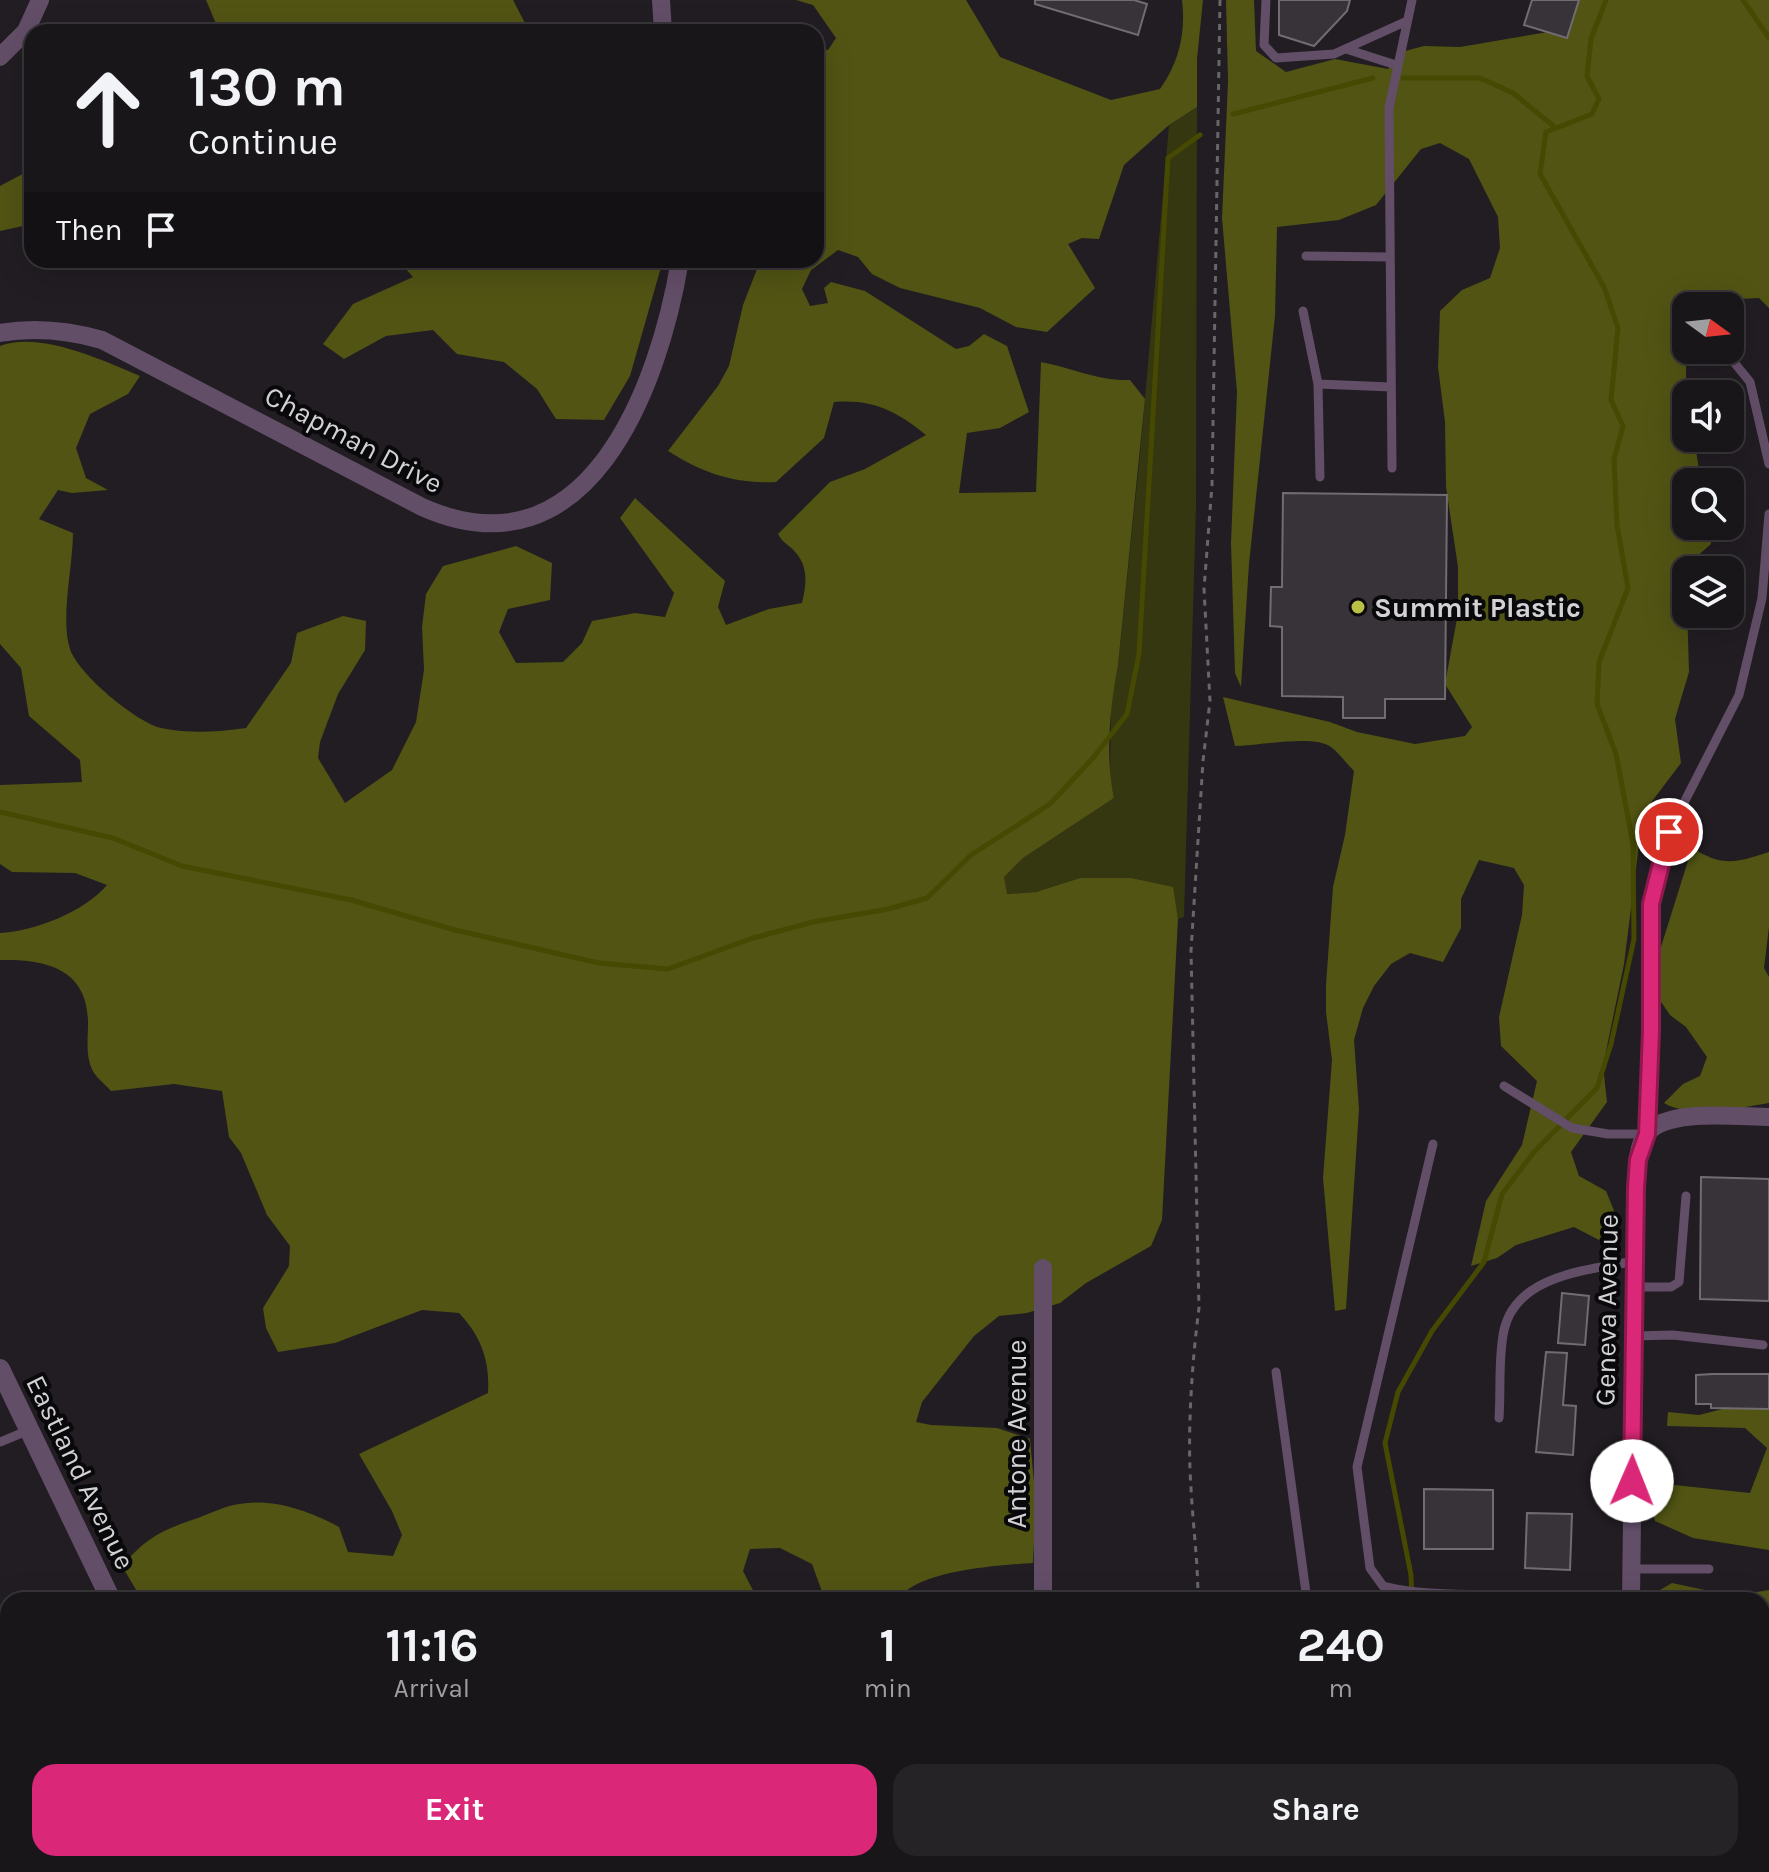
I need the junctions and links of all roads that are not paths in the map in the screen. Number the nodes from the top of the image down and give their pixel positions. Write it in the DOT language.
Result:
graph roads {
  1 [pos="40,0"];
  2 [pos="661,0"];
  3 [pos="1266,0"];
  4 [pos="1412,0"];
  5 [pos="1407,21"];
  6 [pos="29,24"];
  7 [pos="662,24"];
  8 [pos="24,33"];
  9 [pos="1346,49"];
  10 [pos="0,57"];
  11 [pos="1396,65"];
  12 [pos="1306,256"];
  13 [pos="1390,257"];
  14 [pos="678,268"];
  15 [pos="1303,311"];
  16 [pos="0,333"];
  17 [pos="1735,364"];
  18 [pos="1318,384"];
  19 [pos="1391,387"];
  20 [pos="1769,464"];
  21 [pos="1392,468"];
  22 [pos="1320,477"];
  23 [pos="1769,514"];
  24 [pos="1504,1086"];
  25 [pos="1769,1117"];
  26 [pos="1647,1134"];
  27 [pos="1433,1144"];
  28 [pos="1686,1196"];
  29 [pos="1635,1261"];
  30 [pos="1043,1268"];
  31 [pos="1635,1287"];
  32 [pos="1634,1336"];
  33 [pos="1763,1345"];
  34 [pos="0,1369"];
  35 [pos="1276,1372"];
  36 [pos="1499,1418"];
  37 [pos="29,1430"];
  38 [pos="0,1442"];
  39 [pos="1631,1569"];
  40 [pos="1709,1569"];
  41 [pos="107,1592"];
  42 [pos="1043,1592"];
  43 [pos="1306,1592"];
  44 [pos="1404,1592"];
  45 [pos="1404,1592"];
  46 [pos="1460,1592"];
  47 [pos="1631,1592"];
  1 -- 6 [label="street"];
  2 -- 7 [label="street"];
  3 -- 9 [label="lane"];
  4 -- 5 [label="lane"];
  5 -- 9 [label="lane"];
  5 -- 11 [label="lane"];
  8 -- 10 [label="street"];
  9 -- 11 [label="lane"];
  11 -- 13 [label="lane"];
  12 -- 13 [label="lane"];
  13 -- 19 [label="lane"];
  14 -- 16 [label="street, Chapman Drive"];
  15 -- 18 [label="lane"];
  17 -- 20 [label="lane"];
  18 -- 19 [label="lane"];
  18 -- 22 [label="lane"];
  19 -- 21 [label="lane"];
  23 -- 26 [label="lane"];
  24 -- 26 [label="lane"];
  25 -- 26 [label="street"];
  26 -- 29 [label="street, Geneva Avenue"];
  27 -- 44 [label="lane"];
  28 -- 31 [label="lane"];
  29 -- 31 [label="street, Geneva Avenue"];
  29 -- 36 [label="lane"];
  30 -- 42 [label="street, Antone Avenue"];
  31 -- 32 [label="street, Geneva Avenue"];
  32 -- 33 [label="lane"];
  32 -- 39 [label="street, Geneva Avenue"];
  34 -- 37 [label="street, Eastland Avenue"];
  35 -- 43 [label="lane"];
  37 -- 38 [label="lane"];
  37 -- 41 [label="street, Eastland Avenue"];
  39 -- 40 [label="lane"];
  39 -- 47 [label="street, Geneva Avenue"];
  45 -- 46 [label="lane"];
}
